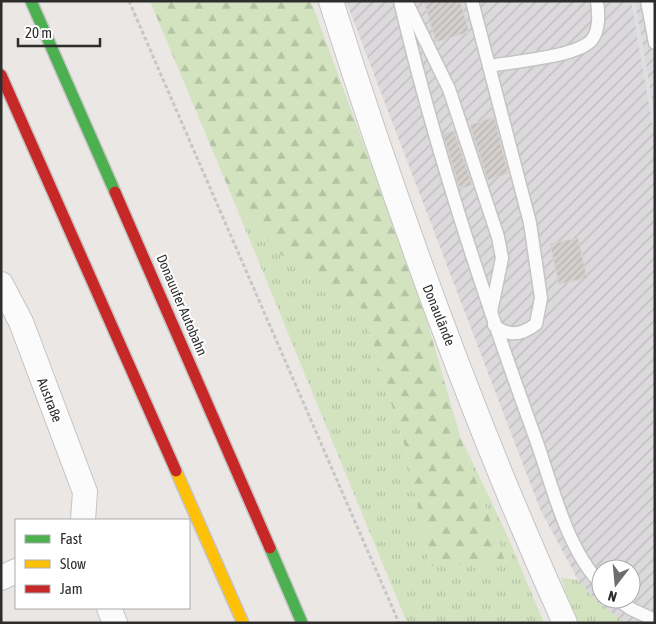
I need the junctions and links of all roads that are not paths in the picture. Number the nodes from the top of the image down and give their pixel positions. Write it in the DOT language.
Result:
graph roads {
  1 [pos="331,1"];
  2 [pos="400,1"];
  3 [pos="406,1"];
  4 [pos="472,1"];
  5 [pos="597,1"];
  6 [pos="647,1"];
  7 [pos="32,4"];
  8 [pos="655,43"];
  9 [pos="489,66"];
  10 [pos="1,75"];
  11 [pos="1,284"];
  12 [pos="492,320"];
  13 [pos="83,519"];
  14 [pos="591,570"];
  15 [pos="15,571"];
  16 [pos="1,578"];
  17 [pos="109,609"];
  18 [pos="631,609"];
  19 [pos="655,620"];
  20 [pos="115,623"];
  21 [pos="243,623"];
  22 [pos="302,623"];
  23 [pos="565,623"];
  1 -- 23 [label="street, Donaulände"];
  2 -- 12 [label="lane"];
  3 -- 12 [label="lane"];
  4 -- 9 [label="lane"];
  5 -- 9 [label="lane"];
  6 -- 8 [label="lane"];
  7 -- 22 [label="highway, Donauufer Autobahn"];
  9 -- 12 [label="lane"];
  10 -- 21 [label="highway"];
  11 -- 13 [label="street, Austraße"];
  12 -- 14 [label="lane"];
  15 -- 16 [label="street"];
  17 -- 20 [label="street"];
  18 -- 19 [label="lane"];
}
